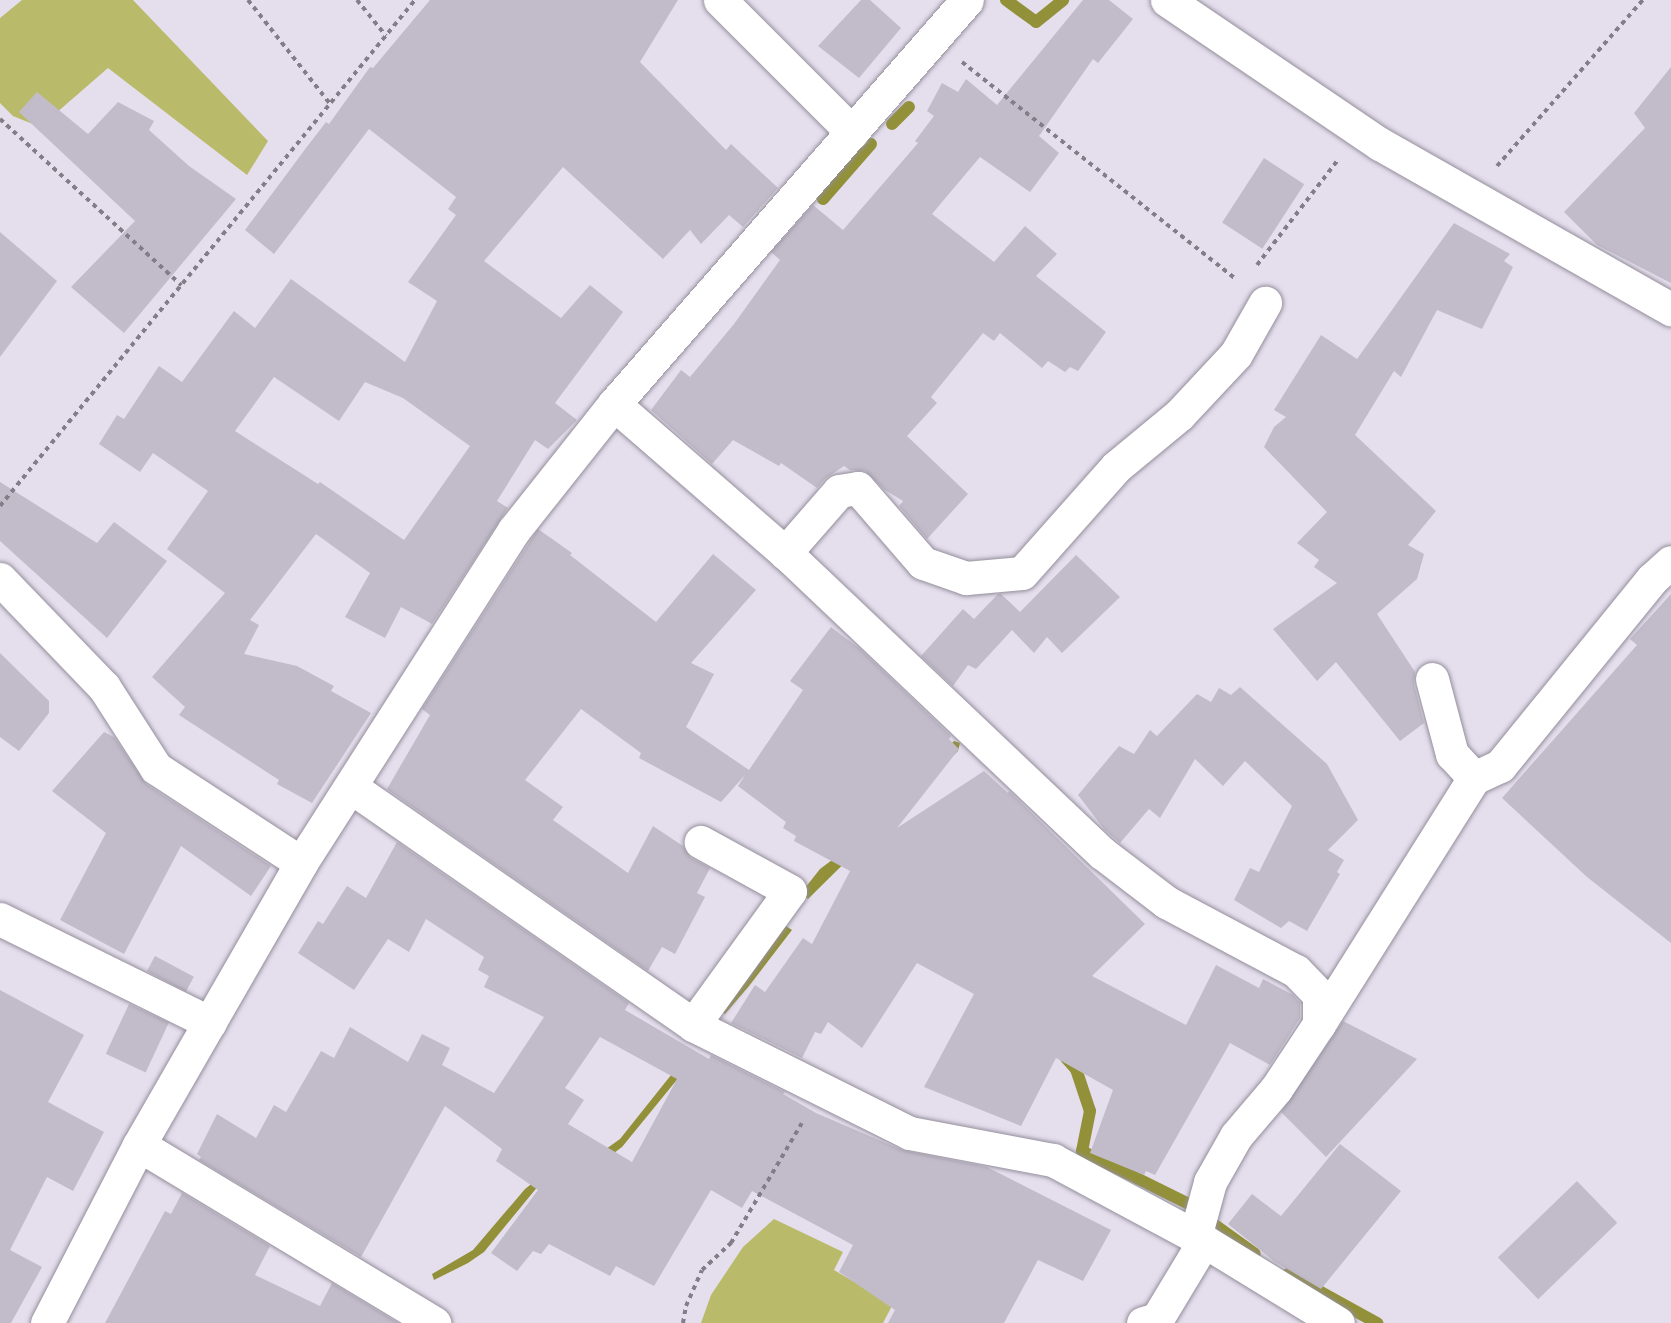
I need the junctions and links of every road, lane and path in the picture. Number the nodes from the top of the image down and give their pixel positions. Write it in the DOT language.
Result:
graph roads {
  1 [pos="248,0"];
  2 [pos="357,0"];
  3 [pos="415,0"];
  4 [pos="720,0"];
  5 [pos="967,0"];
  6 [pos="1167,0"];
  7 [pos="1643,0"];
  8 [pos="386,36"];
  9 [pos="933,39"];
  10 [pos="330,104"];
  11 [pos="0,119"];
  12 [pos="1360,131"];
  13 [pos="852,132"];
  14 [pos="1470,195"];
  15 [pos="181,285"];
  16 [pos="1254,294"];
  17 [pos="1671,309"];
  18 [pos="614,404"];
  19 [pos="0,506"];
  20 [pos="785,553"];
  21 [pos="1671,562"];
  22 [pos="0,579"];
  23 [pos="1432,679"];
  24 [pos="1474,778"];
  25 [pos="351,787"];
  26 [pos="701,842"];
  27 [pos="301,863"];
  28 [pos="0,919"];
  29 [pos="210,1023"];
  30 [pos="1319,1024"];
  31 [pos="693,1025"];
  32 [pos="822,1090"];
  33 [pos="139,1145"];
  34 [pos="1199,1239"];
  35 [pos="47,1323"];
  36 [pos="434,1323"];
  37 [pos="683,1323"];
  38 [pos="1143,1323"];
  39 [pos="1338,1323"];
  1 -- 10 [label="path"];
  2 -- 8 [label="path"];
  3 -- 8 [label="path"];
  4 -- 13 [label="street"];
  5 -- 9 [label="street"];
  6 -- 12 [label="street"];
  7 -- 14 [label="path"];
  8 -- 10 [label="path"];
  9 -- 13 [label="street"];
  9 -- 16 [label="path"];
  10 -- 15 [label="path"];
  11 -- 15 [label="path"];
  12 -- 14 [label="street"];
  12 -- 16 [label="path"];
  13 -- 18 [label="street"];
  14 -- 17 [label="street"];
  15 -- 19 [label="path"];
  16 -- 20 [label="street"];
  18 -- 20 [label="street"];
  18 -- 25 [label="street"];
  20 -- 30 [label="street"];
  21 -- 24 [label="street"];
  22 -- 27 [label="street"];
  23 -- 24 [label="street"];
  24 -- 30 [label="street"];
  25 -- 27 [label="street"];
  25 -- 31 [label="street"];
  26 -- 31 [label="street"];
  27 -- 29 [label="street"];
  28 -- 29 [label="street"];
  29 -- 33 [label="street"];
  30 -- 34 [label="street"];
  31 -- 32 [label="street"];
  32 -- 34 [label="street"];
  32 -- 37 [label="path"];
  33 -- 35 [label="street"];
  33 -- 36 [label="street"];
  34 -- 38 [label="street"];
  34 -- 39 [label="street"];
}
